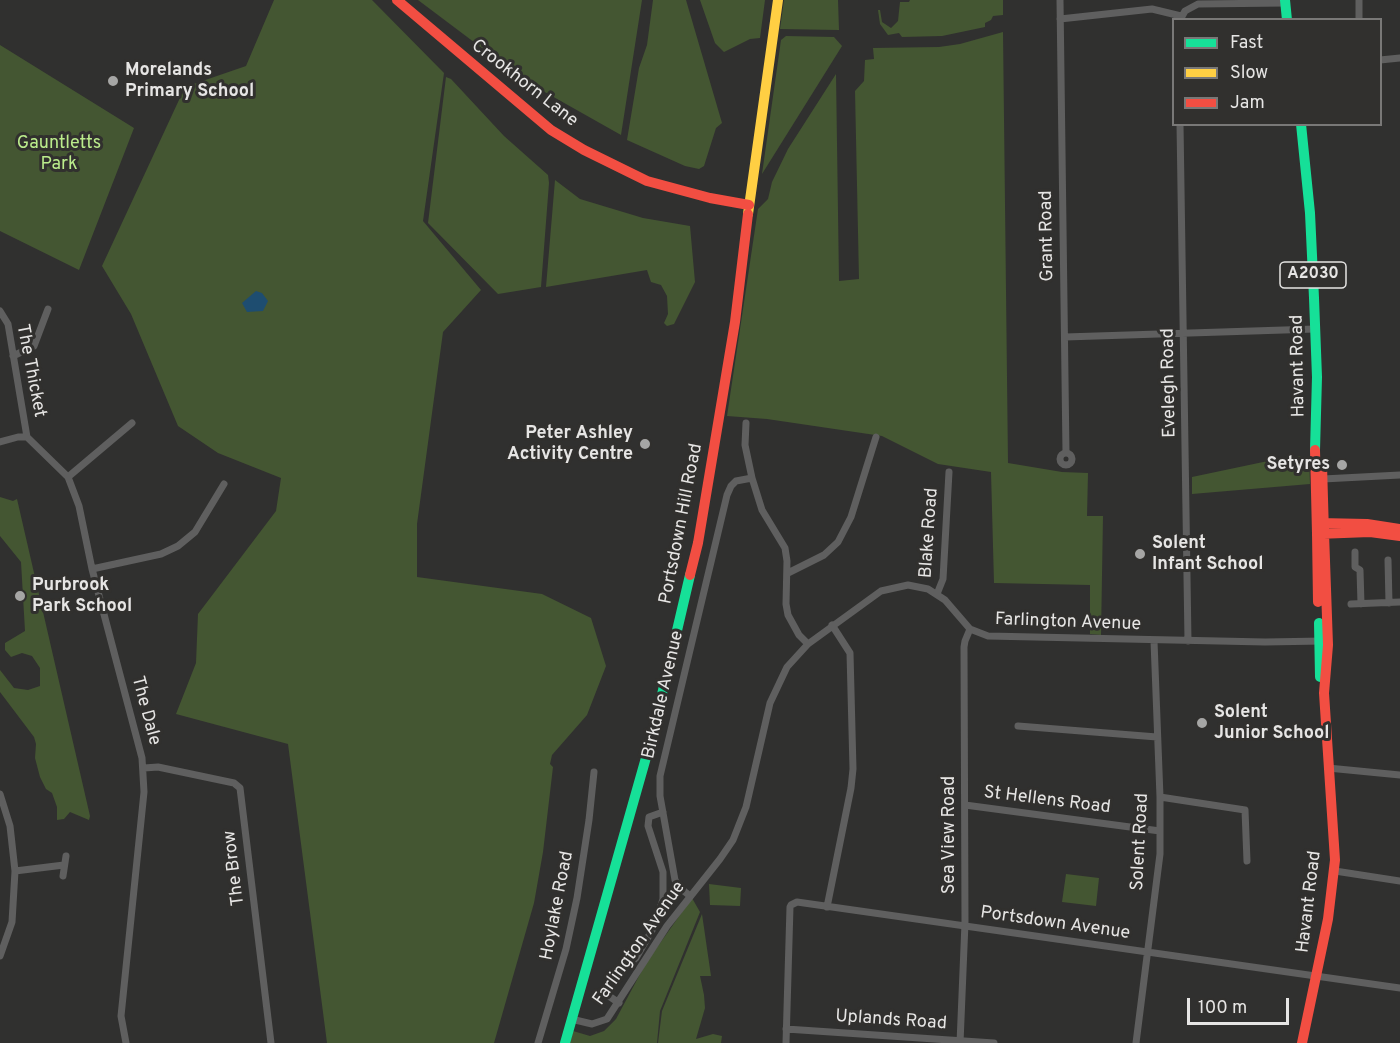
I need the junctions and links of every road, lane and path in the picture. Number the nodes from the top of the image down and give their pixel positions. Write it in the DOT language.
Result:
graph roads {
  1 [pos="397,0"];
  2 [pos="778,0"];
  3 [pos="1060,0"];
  4 [pos="1359,0"];
  5 [pos="1223,1"];
  6 [pos="1285,1"];
  7 [pos="1180,18"];
  8 [pos="1287,18"];
  9 [pos="1359,18"];
  10 [pos="1060,19"];
  11 [pos="1400,58"];
  12 [pos="1382,60"];
  13 [pos="1180,126"];
  14 [pos="1301,126"];
  15 [pos="749,205"];
  16 [pos="48,309"];
  17 [pos="0,311"];
  18 [pos="1315,329"];
  19 [pos="1185,333"];
  20 [pos="1065,338"];
  21 [pos="14,356"];
  22 [pos="132,423"];
  23 [pos="746,423"];
  24 [pos="1317,427"];
  25 [pos="27,437"];
  26 [pos="876,437"];
  27 [pos="0,442"];
  28 [pos="864,442"];
  29 [pos="873,445"];
  30 [pos="1066,453"];
  31 [pos="949,472"];
  32 [pos="1400,475"];
  33 [pos="68,477"];
  34 [pos="752,477"];
  35 [pos="1323,479"];
  36 [pos="224,484"];
  37 [pos="1320,528"];
  38 [pos="1400,529"];
  39 [pos="1400,536"];
  40 [pos="1355,552"];
  41 [pos="1388,560"];
  42 [pos="92,569"];
  43 [pos="788,573"];
  44 [pos="937,594"];
  45 [pos="1400,602"];
  46 [pos="1389,603"];
  47 [pos="1350,604"];
  48 [pos="1361,604"];
  49 [pos="832,625"];
  50 [pos="970,629"];
  51 [pos="1323,639"];
  52 [pos="1154,641"];
  53 [pos="1188,641"];
  54 [pos="808,644"];
  55 [pos="1018,726"];
  56 [pos="1157,737"];
  57 [pos="144,768"];
  58 [pos="1328,768"];
  59 [pos="594,772"];
  60 [pos="1400,775"];
  61 [pos="0,794"];
  62 [pos="1160,797"];
  63 [pos="965,806"];
  64 [pos="663,812"];
  65 [pos="1160,831"];
  66 [pos="66,856"];
  67 [pos="1247,861"];
  68 [pos="64,865"];
  69 [pos="15,871"];
  70 [pos="1335,871"];
  71 [pos="63,876"];
  72 [pos="1400,881"];
  73 [pos="690,896"];
  74 [pos="827,907"];
  75 [pos="965,927"];
  76 [pos="1146,951"];
  77 [pos="0,956"];
  78 [pos="1317,975"];
  79 [pos="1400,988"];
  80 [pos="619,1003"];
  81 [pos="571,1019"];
  82 [pos="786,1029"];
  83 [pos="960,1042"];
  84 [pos="126,1043"];
  85 [pos="271,1043"];
  86 [pos="538,1043"];
  87 [pos="565,1043"];
  88 [pos="786,1043"];
  89 [pos="994,1043"];
  90 [pos="1136,1043"];
  91 [pos="1302,1043"];
  1 -- 15 [label="main road, Crookhorn Lane"];
  2 -- 15 [label="main road, Portsdown Hill Road"];
  3 -- 10 [label="street, Grant Road"];
  4 -- 9 [label="street"];
  5 -- 6 [label="street"];
  5 -- 7 [label="street"];
  6 -- 8 [label="main road"];
  7 -- 10 [label="street"];
  10 -- 20 [label="street, Grant Road"];
  11 -- 12 [label="street"];
  13 -- 19 [label="street, Evelegh Road"];
  14 -- 18 [label="main road, Havant Road / A2030"];
  15 -- 81 [label="main road, Portsdown Hill Road"];
  16 -- 21 [label="street"];
  17 -- 21 [label="street, The Thicket"];
  18 -- 19 [label="street"];
  18 -- 24 [label="main road, Havant Road / A2030"];
  19 -- 20 [label="street"];
  19 -- 53 [label="street, Evelegh Road"];
  20 -- 30 [label="street, Grant Road"];
  21 -- 25 [label="street, The Thicket"];
  22 -- 33 [label="street"];
  23 -- 34 [label="street"];
  24 -- 35 [label="main road, Havant Road / A2030"];
  24 -- 37 [label="main road, Havant Road / A2030"];
  25 -- 27 [label="street"];
  25 -- 33 [label="street, The Dale"];
  26 -- 29 [label="street"];
  28 -- 29 [label="street"];
  29 -- 43 [label="street"];
  31 -- 44 [label="street, Blake Road"];
  32 -- 35 [label="street"];
  33 -- 42 [label="street, The Dale"];
  34 -- 43 [label="street"];
  34 -- 64 [label="street, Birkdale Avenue"];
  35 -- 37 [label="main road, Havant Road / A2030"];
  36 -- 42 [label="street"];
  37 -- 38 [label="main road"];
  37 -- 39 [label="main road"];
  37 -- 51 [label="main road, Havant Road"];
  40 -- 48 [label="street"];
  41 -- 46 [label="street"];
  42 -- 57 [label="street, The Dale"];
  43 -- 54 [label="street"];
  44 -- 49 [label="street, Farlington Avenue"];
  44 -- 50 [label="street, Farlington Avenue"];
  45 -- 46 [label="street"];
  46 -- 48 [label="street"];
  47 -- 48 [label="street"];
  49 -- 54 [label="street, Farlington Avenue"];
  49 -- 74 [label="street"];
  50 -- 52 [label="street, Farlington Avenue"];
  50 -- 63 [label="street, Sea View Road"];
  51 -- 53 [label="street, Farlington Avenue"];
  51 -- 58 [label="main road, Havant Road"];
  52 -- 53 [label="street, Farlington Avenue"];
  52 -- 56 [label="street, Solent Road"];
  54 -- 73 [label="street, Farlington Avenue"];
  55 -- 56 [label="street"];
  56 -- 62 [label="street, Solent Road"];
  57 -- 84 [label="street, The Dale"];
  57 -- 85 [label="street, The Brow"];
  58 -- 60 [label="street"];
  58 -- 70 [label="main road, Havant Road"];
  59 -- 86 [label="street, Hoylake Road"];
  61 -- 69 [label="street"];
  62 -- 65 [label="street, Solent Road"];
  62 -- 67 [label="street"];
  63 -- 65 [label="street, St Hellens Road"];
  63 -- 75 [label="street, Sea View Road"];
  64 -- 73 [label="street, Birkdale Avenue"];
  64 -- 80 [label="street"];
  65 -- 76 [label="street, Solent Road"];
  66 -- 68 [label="street"];
  68 -- 69 [label="street"];
  68 -- 71 [label="street"];
  69 -- 77 [label="street"];
  70 -- 72 [label="street"];
  70 -- 78 [label="main road, Havant Road"];
  73 -- 80 [label="street, Farlington Avenue"];
  74 -- 75 [label="street, Portsdown Avenue"];
  74 -- 82 [label="street, Portsdown Avenue"];
  75 -- 76 [label="street, Portsdown Avenue"];
  75 -- 83 [label="street, Sea View Road"];
  76 -- 78 [label="street, Portsdown Avenue"];
  76 -- 90 [label="street, Solent Road"];
  78 -- 79 [label="street, Portsdown Avenue"];
  78 -- 91 [label="main road, Havant Road"];
  80 -- 81 [label="street, Farlington Avenue"];
  81 -- 87 [label="main road, Portsdown Hill Road"];
  82 -- 83 [label="street, Uplands Road"];
  82 -- 88 [label="street"];
  83 -- 89 [label="street, Uplands Road"];
}
